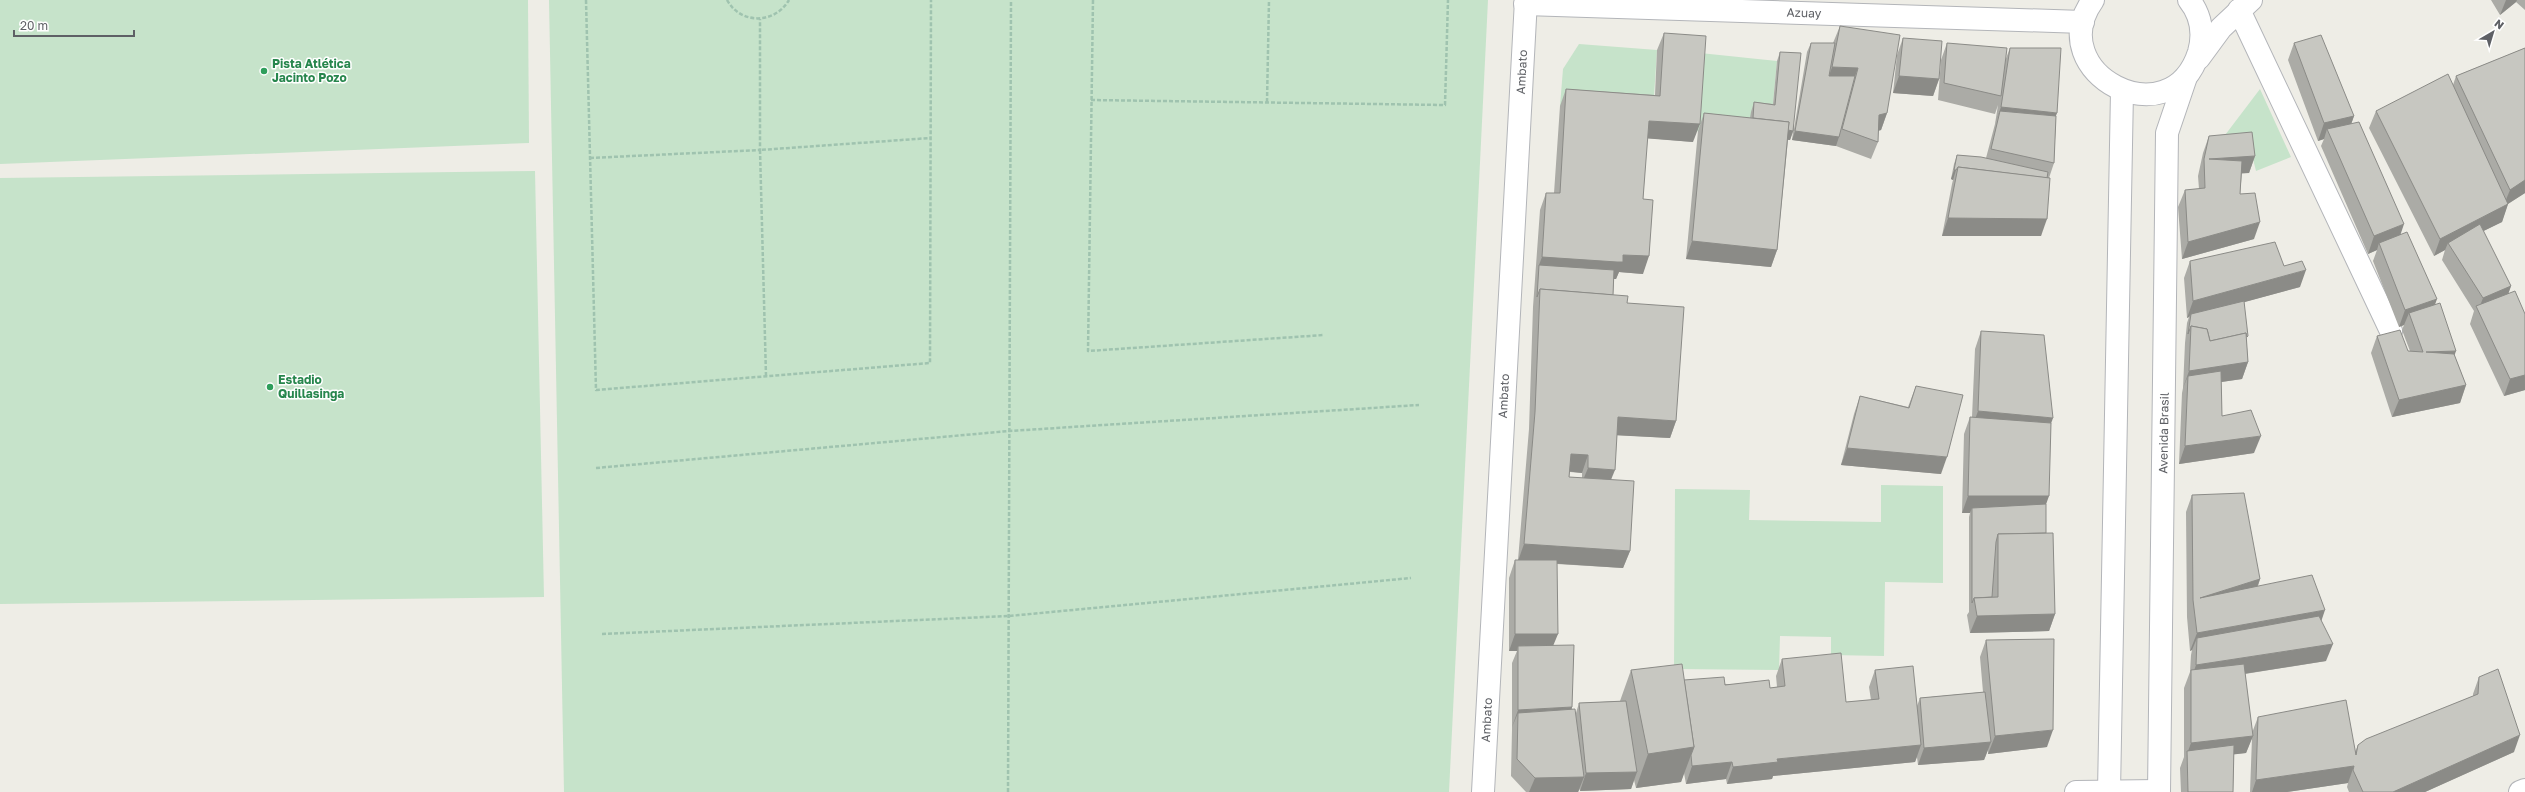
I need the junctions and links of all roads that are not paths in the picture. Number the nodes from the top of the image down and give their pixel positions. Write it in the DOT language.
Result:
graph roads {
  1 [pos="2093,0"];
  2 [pos="2189,0"];
  3 [pos="1526,2"];
  4 [pos="2245,5"];
  5 [pos="2083,22"];
  6 [pos="2191,69"];
  7 [pos="2122,91"];
  8 [pos="2391,331"];
  9 [pos="2525,790"];
  10 [pos="2109,791"];
  11 [pos="2160,791"];
  12 [pos="1483,792"];
  13 [pos="2076,792"];
  14 [pos="2520,792"];
  1 -- 5 [label="street"];
  2 -- 6 [label="street"];
  3 -- 5 [label="street, Azuay"];
  3 -- 12 [label="street, Ambato"];
  4 -- 6 [label="street"];
  4 -- 8 [label="street"];
  5 -- 7 [label="street"];
  6 -- 7 [label="street"];
  6 -- 11 [label="street, Avenida Brasil"];
  7 -- 10 [label="street"];
  9 -- 14 [label="street"];
  10 -- 11 [label="street"];
  10 -- 13 [label="street"];
}
